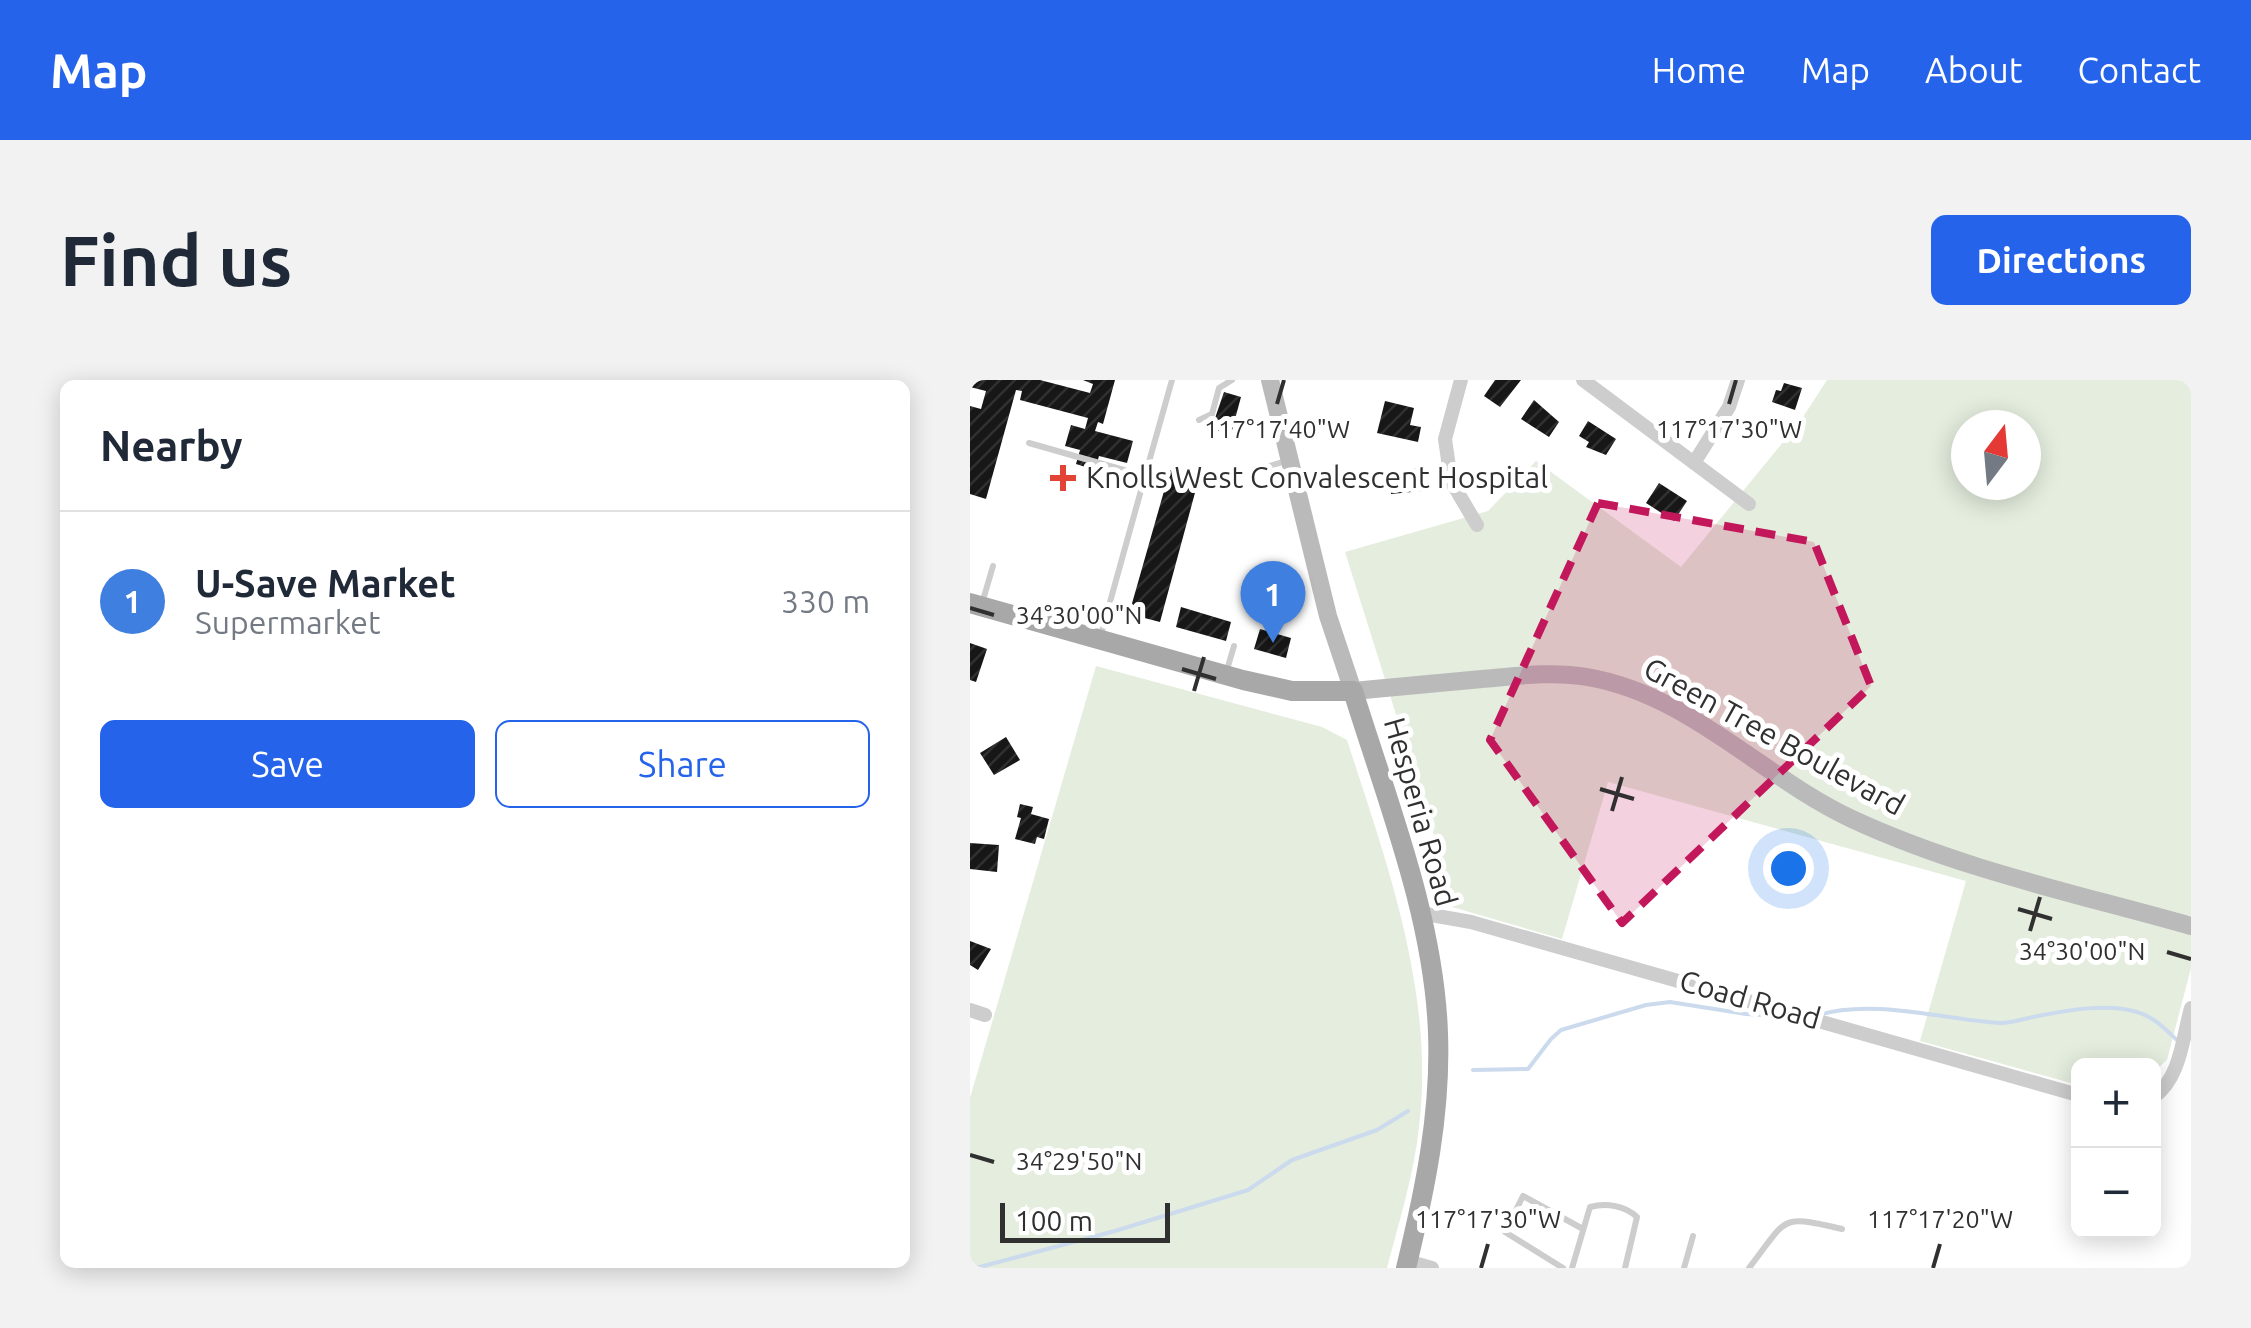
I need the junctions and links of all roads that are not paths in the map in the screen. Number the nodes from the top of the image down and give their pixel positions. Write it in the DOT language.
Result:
graph roads {
  1 [pos="1172,380"];
  2 [pos="1232,380"];
  3 [pos="1270,380"];
  4 [pos="1460,380"];
  5 [pos="1583,380"];
  6 [pos="1738,380"];
  7 [pos="1199,420"];
  8 [pos="1029,443"];
  9 [pos="1288,461"];
  10 [pos="1694,463"];
  11 [pos="1263,468"];
  12 [pos="1144,476"];
  13 [pos="1749,504"];
  14 [pos="1477,525"];
  15 [pos="993,566"];
  16 [pos="976,605"];
  17 [pos="1100,639"];
  18 [pos="1234,646"];
  19 [pos="1226,675"];
  20 [pos="1354,691"];
  21 [pos="1420,913"];
  22 [pos="2191,926"];
  23 [pos="2191,1008"];
  24 [pos="2161,1092"];
  25 [pos="2071,1093"];
  26 [pos="1583,1229"];
  27 [pos="1842,1229"];
  28 [pos="1694,1236"];
  29 [pos="1407,1265"];
  30 [pos="1432,1268"];
  31 [pos="1563,1268"];
  32 [pos="1572,1268"];
  33 [pos="1626,1268"];
  34 [pos="1684,1268"];
  35 [pos="1748,1268"];
  1 -- 12 [label="lane"];
  2 -- 7 [label="lane"];
  3 -- 9 [label="main road, Hesperia Road"];
  4 -- 14 [label="street"];
  5 -- 10 [label="street"];
  6 -- 10 [label="street"];
  8 -- 12 [label="lane"];
  9 -- 11 [label="lane"];
  9 -- 20 [label="main road, Hesperia Road"];
  10 -- 13 [label="street"];
  12 -- 17 [label="lane"];
  15 -- 16 [label="lane"];
  16 -- 17 [label="main road, Green Tree Boulevard"];
  17 -- 19 [label="main road, Green Tree Boulevard"];
  18 -- 19 [label="lane"];
  19 -- 20 [label="main road, Green Tree Boulevard"];
  20 -- 21 [label="main road, Hesperia Road"];
  20 -- 22 [label="main road, Green Tree Boulevard"];
  21 -- 25 [label="street, Coad Road"];
  21 -- 29 [label="main road, Hesperia Road"];
  23 -- 24 [label="street"];
  26 -- 31 [label="lane"];
  26 -- 32 [label="lane"];
  26 -- 33 [label="lane"];
  27 -- 35 [label="lane"];
  28 -- 34 [label="lane"];
  29 -- 30 [label="street"];
}
